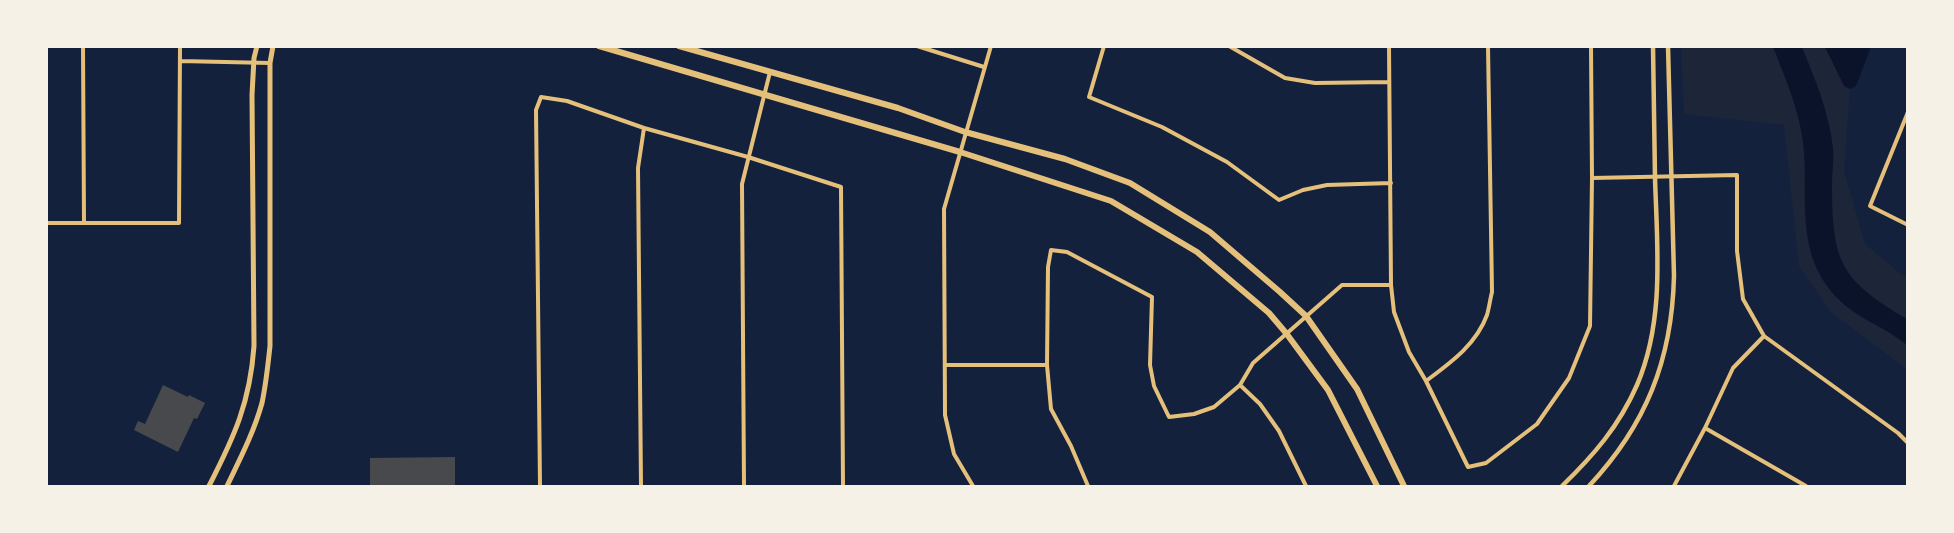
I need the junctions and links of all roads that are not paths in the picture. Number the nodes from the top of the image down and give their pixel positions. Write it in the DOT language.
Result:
graph roads {
  1 [pos="83,46"];
  2 [pos="180,46"];
  3 [pos="257,46"];
  4 [pos="273,46"];
  5 [pos="599,46"];
  6 [pos="679,46"];
  7 [pos="917,46"];
  8 [pos="991,46"];
  9 [pos="1104,46"];
  10 [pos="1229,46"];
  11 [pos="1389,46"];
  12 [pos="1488,46"];
  13 [pos="1592,46"];
  14 [pos="1653,46"];
  15 [pos="1668,46"];
  16 [pos="180,61"];
  17 [pos="254,63"];
  18 [pos="270,63"];
  19 [pos="984,66"];
  20 [pos="770,71"];
  21 [pos="1389,82"];
  22 [pos="764,96"];
  23 [pos="1908,112"];
  24 [pos="644,128"];
  25 [pos="966,132"];
  26 [pos="960,152"];
  27 [pos="748,157"];
  28 [pos="1671,176"];
  29 [pos="1655,177"];
  30 [pos="1592,178"];
  31 [pos="1390,183"];
  32 [pos="46,223"];
  33 [pos="84,223"];
  34 [pos="1908,225"];
  35 [pos="1391,285"];
  36 [pos="1305,316"];
  37 [pos="269,319"];
  38 [pos="253,320"];
  39 [pos="1286,333"];
  40 [pos="1764,336"];
  41 [pos="945,365"];
  42 [pos="1047,365"];
  43 [pos="1426,381"];
  44 [pos="1240,385"];
  45 [pos="1705,428"];
  46 [pos="1908,443"];
  47 [pos="209,486"];
  48 [pos="226,486"];
  49 [pos="540,486"];
  50 [pos="641,486"];
  51 [pos="744,486"];
  52 [pos="843,486"];
  53 [pos="972,486"];
  54 [pos="1088,486"];
  55 [pos="1306,486"];
  56 [pos="1377,486"];
  57 [pos="1404,486"];
  58 [pos="1562,486"];
  59 [pos="1588,486"];
  60 [pos="1674,486"];
  61 [pos="1806,486"];
  1 -- 33 [label="street"];
  2 -- 16 [label="street"];
  3 -- 17 [label="main road"];
  4 -- 18 [label="main road"];
  5 -- 22 [label="main road"];
  6 -- 20 [label="main road"];
  7 -- 19 [label="street"];
  8 -- 19 [label="street"];
  9 -- 31 [label="street"];
  10 -- 21 [label="street"];
  11 -- 21 [label="street"];
  12 -- 43 [label="street"];
  13 -- 30 [label="street"];
  14 -- 29 [label="street"];
  15 -- 28 [label="street"];
  16 -- 17 [label="street"];
  16 -- 33 [label="street"];
  17 -- 18 [label="street"];
  17 -- 38 [label="main road"];
  18 -- 37 [label="main road"];
  19 -- 25 [label="street"];
  20 -- 22 [label="street"];
  20 -- 25 [label="main road"];
  21 -- 31 [label="street"];
  22 -- 26 [label="main road"];
  22 -- 27 [label="street"];
  23 -- 34 [label="street"];
  24 -- 27 [label="street"];
  24 -- 49 [label="street"];
  24 -- 50 [label="street"];
  25 -- 26 [label="street"];
  25 -- 36 [label="main road"];
  26 -- 39 [label="main road"];
  26 -- 41 [label="street"];
  27 -- 51 [label="street"];
  27 -- 52 [label="street"];
  28 -- 29 [label="street"];
  28 -- 40 [label="street"];
  28 -- 59 [label="street"];
  29 -- 30 [label="street"];
  29 -- 58 [label="street"];
  30 -- 43 [label="street"];
  31 -- 35 [label="street"];
  32 -- 33 [label="street"];
  35 -- 36 [label="street"];
  35 -- 43 [label="street"];
  36 -- 39 [label="street"];
  36 -- 57 [label="main road"];
  37 -- 38 [label="main road"];
  37 -- 48 [label="main road"];
  38 -- 47 [label="main road"];
  39 -- 44 [label="street"];
  39 -- 56 [label="main road"];
  40 -- 45 [label="street"];
  40 -- 46 [label="street"];
  41 -- 42 [label="street"];
  41 -- 53 [label="street"];
  42 -- 44 [label="street"];
  42 -- 54 [label="street"];
  44 -- 55 [label="street"];
  45 -- 60 [label="street"];
  45 -- 61 [label="street"];
}
